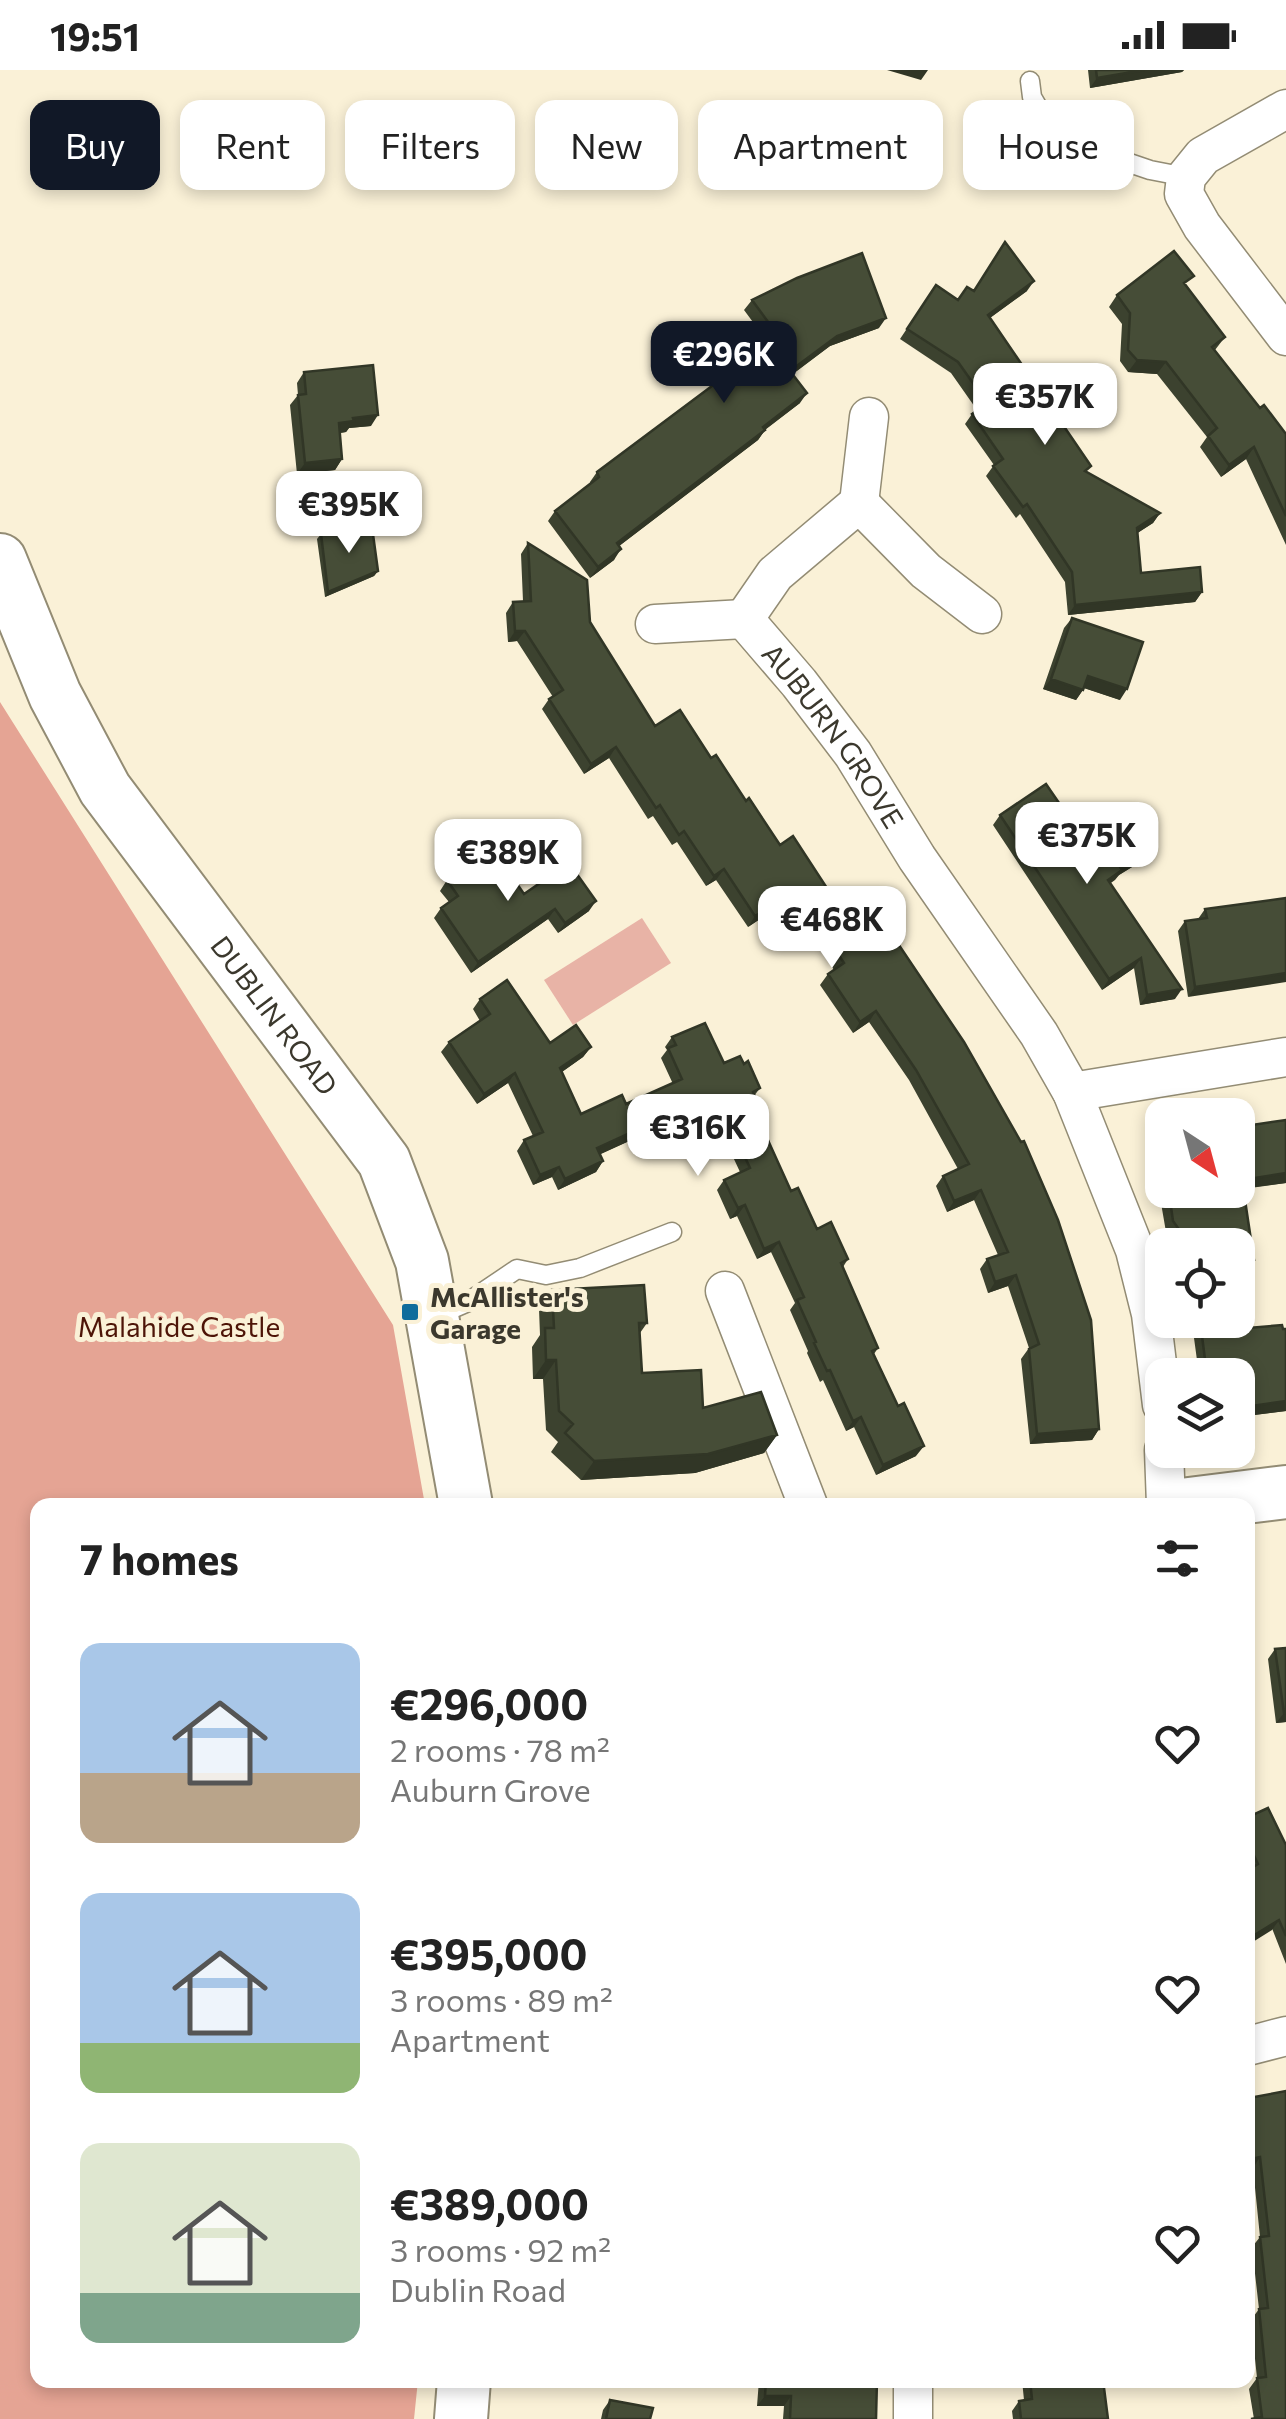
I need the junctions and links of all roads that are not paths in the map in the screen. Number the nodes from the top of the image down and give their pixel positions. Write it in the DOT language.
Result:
graph roads {
  1 [pos="1030,81"];
  2 [pos="1286,109"];
  3 [pos="1186,177"];
  4 [pos="1286,336"];
  5 [pos="869,417"];
  6 [pos="859,503"];
  7 [pos="0,560"];
  8 [pos="982,614"];
  9 [pos="744,620"];
  10 [pos="654,624"];
  11 [pos="1286,1057"];
  12 [pos="1072,1092"];
  13 [pos="672,1232"];
  14 [pos="724,1291"];
  15 [pos="434,1317"];
  16 [pos="1157,1358"];
  17 [pos="1165,1468"];
  18 [pos="1286,1492"];
  19 [pos="465,1498"];
  20 [pos="805,1498"];
  21 [pos="1166,1498"];
  22 [pos="1238,1498"];
  23 [pos="1286,2036"];
  24 [pos="1255,2044"];
  25 [pos="463,2388"];
  26 [pos="913,2388"];
  27 [pos="461,2419"];
  28 [pos="913,2419"];
  1 -- 3 [label="lane"];
  2 -- 3 [label="street"];
  3 -- 4 [label="street"];
  5 -- 6 [label="street"];
  6 -- 8 [label="street"];
  6 -- 9 [label="street, AUBURN GROVE"];
  7 -- 15 [label="main road, DUBLIN ROAD"];
  9 -- 10 [label="street, AUBURN GROVE"];
  9 -- 12 [label="street, AUBURN GROVE"];
  11 -- 12 [label="street"];
  12 -- 16 [label="street, AUBURN GROVE"];
  13 -- 15 [label="lane"];
  14 -- 20 [label="street"];
  15 -- 19 [label="main road, DUBLIN ROAD"];
  17 -- 21 [label="street"];
  18 -- 22 [label="main road"];
  23 -- 24 [label="street"];
  25 -- 27 [label="main road"];
  26 -- 28 [label="street"];
}
